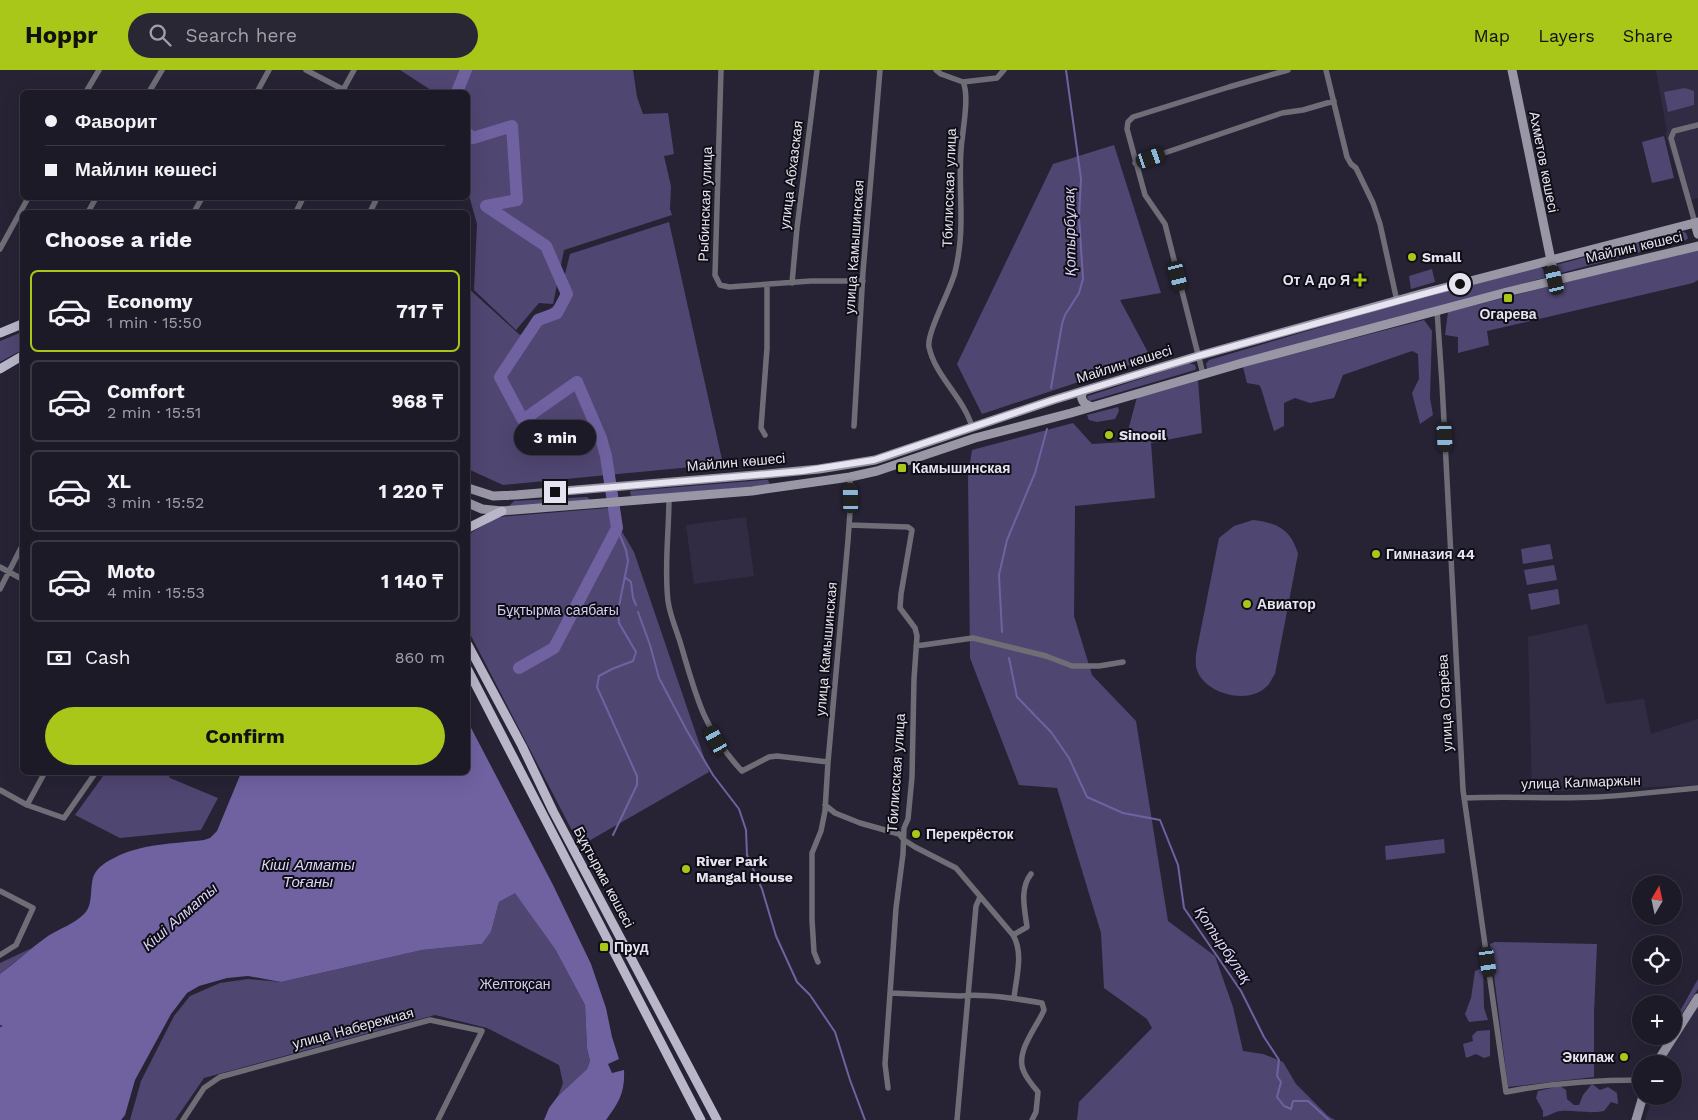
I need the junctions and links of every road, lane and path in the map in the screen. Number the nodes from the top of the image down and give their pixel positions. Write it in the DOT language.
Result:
graph roads {
  1 [pos="98,70"];
  2 [pos="162,70"];
  3 [pos="268,70"];
  4 [pos="306,70"];
  5 [pos="354,70"];
  6 [pos="721,70"];
  7 [pos="817,70"];
  8 [pos="880,70"];
  9 [pos="936,70"];
  10 [pos="1004,70"];
  11 [pos="1288,70"];
  12 [pos="1326,70"];
  13 [pos="1512,70"];
  14 [pos="963,82"];
  15 [pos="87,90"];
  16 [pos="150,90"];
  17 [pos="258,90"];
  18 [pos="344,90"];
  19 [pos="346,90"];
  20 [pos="1334,101"];
  21 [pos="1698,125"];
  22 [pos="1135,163"];
  23 [pos="20,213"];
  24 [pos="1697,221"];
  25 [pos="1698,234"];
  26 [pos="1698,246"];
  27 [pos="0,249"];
  28 [pos="1550,260"];
  29 [pos="1555,280"];
  30 [pos="863,281"];
  31 [pos="792,283"];
  32 [pos="767,285"];
  33 [pos="1397,301"];
  34 [pos="1437,310"];
  35 [pos="20,325"];
  36 [pos="0,333"];
  37 [pos="1198,356"];
  38 [pos="20,357"];
  39 [pos="0,368"];
  40 [pos="1203,374"];
  41 [pos="1083,391"];
  42 [pos="1092,407"];
  43 [pos="854,426"];
  44 [pos="972,427"];
  45 [pos="765,435"];
  46 [pos="850,477"];
  47 [pos="470,489"];
  48 [pos="669,498"];
  49 [pos="470,504"];
  50 [pos="502,511"];
  51 [pos="849,525"];
  52 [pos="470,527"];
  53 [pos="20,550"];
  54 [pos="0,567"];
  55 [pos="9,572"];
  56 [pos="20,578"];
  57 [pos="0,589"];
  58 [pos="916,646"];
  59 [pos="470,650"];
  60 [pos="1123,662"];
  61 [pos="470,674"];
  62 [pos="828,762"];
  63 [pos="43,775"];
  64 [pos="94,775"];
  65 [pos="1698,788"];
  66 [pos="0,790"];
  67 [pos="1464,798"];
  68 [pos="27,805"];
  69 [pos="825,805"];
  70 [pos="904,840"];
  71 [pos="1031,874"];
  72 [pos="0,891"];
  73 [pos="980,897"];
  74 [pos="1013,935"];
  75 [pos="0,955"];
  76 [pos="818,962"];
  77 [pos="890,993"];
  78 [pos="968,995"];
  79 [pos="1014,998"];
  80 [pos="1698,998"];
  81 [pos="1662,1055"];
  82 [pos="1632,1079"];
  83 [pos="888,1088"];
  84 [pos="1640,1105"];
  85 [pos="183,1120"];
  86 [pos="438,1120"];
  87 [pos="701,1120"];
  88 [pos="717,1120"];
  89 [pos="957,1120"];
  90 [pos="1032,1120"];
  91 [pos="1636,1120"];
  1 -- 15 [label="street"];
  2 -- 16 [label="street"];
  3 -- 17 [label="street"];
  4 -- 18 [label="street"];
  5 -- 19 [label="street"];
  6 -- 32 [label="street, Рыбинская улица"];
  7 -- 31 [label="street, улица Абхазская"];
  8 -- 30 [label="street, улица Камышинская"];
  9 -- 14 [label="street"];
  10 -- 14 [label="street"];
  11 -- 22 [label="street"];
  12 -- 20 [label="street"];
  13 -- 28 [label="main road, Ахметов көшесі"];
  14 -- 44 [label="street, Тбилисская улица"];
  20 -- 22 [label="street"];
  20 -- 33 [label="street"];
  21 -- 24 [label="street"];
  22 -- 37 [label="street"];
  23 -- 27 [label="street"];
  24 -- 25 [label="main road"];
  24 -- 28 [label="main road, Майлин көшесі"];
  26 -- 29 [label="main road, Майлин көшесі"];
  28 -- 29 [label="main road, Ахметов көшесі"];
  28 -- 33 [label="main road, Майлин көшесі"];
  29 -- 34 [label="main road, Майлин көшесі"];
  30 -- 31 [label="street, Рыбинская улица"];
  30 -- 43 [label="street, улица Камышинская"];
  31 -- 32 [label="street, Рыбинская улица"];
  32 -- 45 [label="street"];
  33 -- 37 [label="main road, Майлин көшесі"];
  34 -- 40 [label="main road, Майлин көшесі"];
  34 -- 67 [label="street, улица Огарёва"];
  35 -- 36 [label="main road"];
  37 -- 40 [label="street"];
  37 -- 41 [label="main road, Майлин көшесі"];
  38 -- 39 [label="main road"];
  40 -- 42 [label="main road, Майлин көшесі"];
  41 -- 42 [label="main road"];
  41 -- 44 [label="main road, Майлин көшесі"];
  42 -- 46 [label="main road, Майлин көшесі"];
  44 -- 47 [label="main road, Майлин көшесі"];
  46 -- 48 [label="main road, Майлин көшесі"];
  46 -- 51 [label="street, улица Камышинская"];
  48 -- 50 [label="main road, Майлин көшесі"];
  48 -- 62 [label="street"];
  49 -- 50 [label="main road, Майлин көшесі"];
  50 -- 52 [label="main road"];
  51 -- 58 [label="street, Тбилисская улица"];
  51 -- 62 [label="street, улица Камышинская"];
  53 -- 55 [label="street"];
  54 -- 55 [label="street"];
  55 -- 56 [label="street"];
  55 -- 57 [label="street"];
  58 -- 60 [label="street"];
  58 -- 70 [label="street, Тбилисская улица"];
  59 -- 88 [label="main road, Бұқтырма көшесі"];
  61 -- 87 [label="main road, Бұқтырма көшесі"];
  62 -- 69 [label="street, улица Камышинская"];
  63 -- 68 [label="street"];
  64 -- 68 [label="street"];
  65 -- 67 [label="street, улица Калмаржын"];
  66 -- 68 [label="street"];
  67 -- 82 [label="street, улица Огарёва"];
  69 -- 70 [label="street"];
  69 -- 76 [label="street, улица Камышинская"];
  70 -- 73 [label="street"];
  70 -- 77 [label="street, Тбилисская улица"];
  71 -- 74 [label="street"];
  72 -- 75 [label="street"];
  73 -- 74 [label="street"];
  73 -- 78 [label="street"];
  74 -- 79 [label="street"];
  77 -- 78 [label="street"];
  77 -- 83 [label="street, Тбилисская улица"];
  78 -- 79 [label="street"];
  78 -- 89 [label="street"];
  79 -- 90 [label="street"];
  80 -- 81 [label="main road"];
  84 -- 91 [label="main road"];
  85 -- 86 [label="street, улица Набережная"];
}
